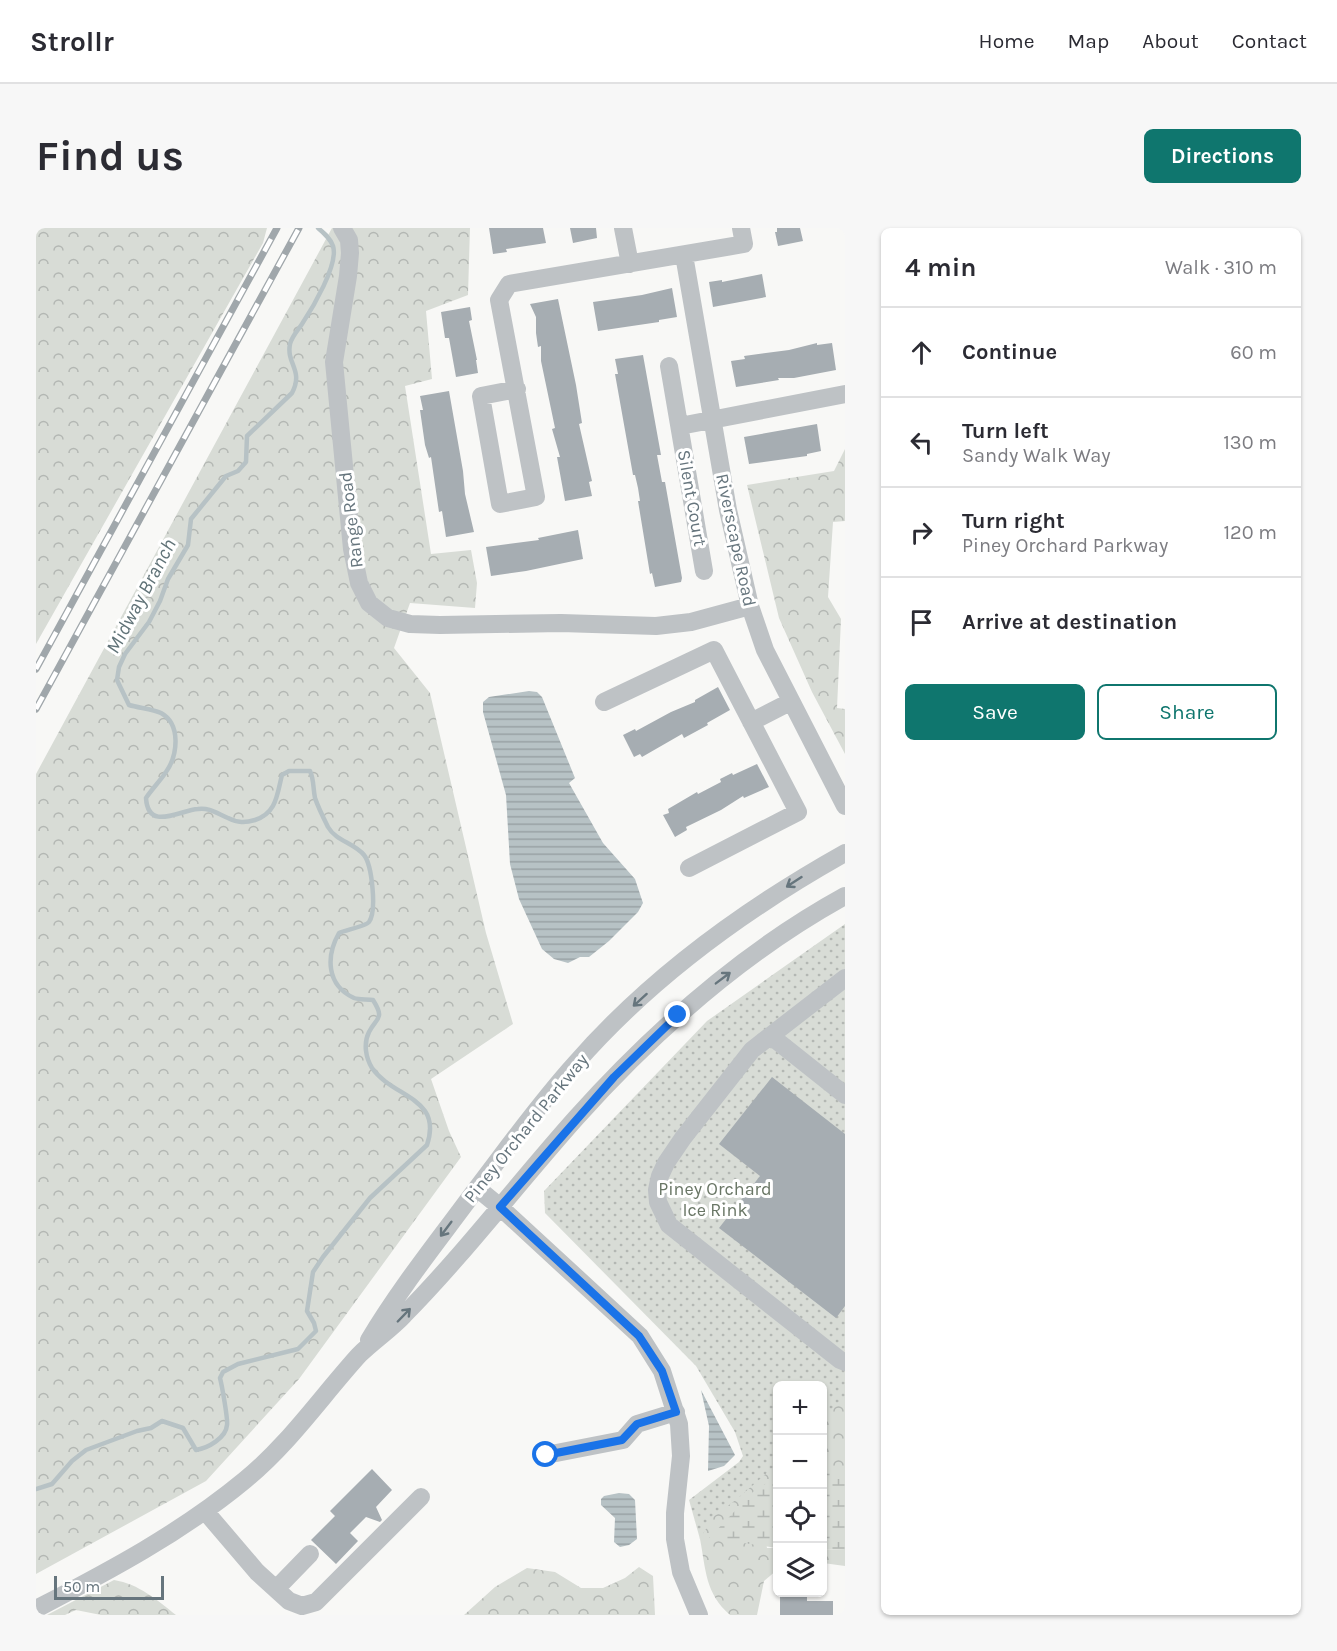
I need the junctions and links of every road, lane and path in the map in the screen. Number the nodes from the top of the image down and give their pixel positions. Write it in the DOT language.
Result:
graph roads {
  1 [pos="342,228"];
  2 [pos="623,228"];
  3 [pos="741,228"];
  4 [pos="684,255"];
  5 [pos="630,264"];
  6 [pos="669,366"];
  7 [pos="517,389"];
  8 [pos="845,394"];
  9 [pos="712,420"];
  10 [pos="680,426"];
  11 [pos="704,571"];
  12 [pos="750,606"];
  13 [pos="604,702"];
  14 [pos="790,702"];
  15 [pos="751,722"];
  16 [pos="845,806"];
  17 [pos="845,853"];
  18 [pos="689,868"];
  19 [pos="845,896"];
  20 [pos="845,978"];
  21 [pos="772,1036"];
  22 [pos="845,1095"];
  23 [pos="477,1188"];
  24 [pos="500,1207"];
  25 [pos="360,1354"];
  26 [pos="845,1362"];
  27 [pos="676,1412"];
  28 [pos="546,1455"];
  29 [pos="421,1497"];
  30 [pos="205,1511"];
  31 [pos="310,1554"];
  32 [pos="276,1589"];
  33 [pos="36,1609"];
  34 [pos="699,1615"];
  1 -- 12 [label="street, Range Road"];
  2 -- 5 [label="street"];
  3 -- 4 [label="street"];
  4 -- 5 [label="street"];
  4 -- 9 [label="street, Riverscape Road"];
  5 -- 7 [label="street"];
  6 -- 10 [label="street, Silent Court"];
  7 -- 7 [label="street"];
  8 -- 9 [label="street, Silent Court"];
  9 -- 10 [label="street, Silent Court"];
  9 -- 12 [label="street, Riverscape Road"];
  10 -- 11 [label="street, Silent Court"];
  12 -- 14 [label="street, Riverscape Road"];
  13 -- 15 [label="street"];
  14 -- 15 [label="street"];
  14 -- 16 [label="street, Riverscape Road"];
  15 -- 18 [label="street"];
  17 -- 23 [label="street, Piney Orchard Parkway, one-way"];
  24 -- 19 [label="street, Piney Orchard Parkway, one-way"];
  20 -- 21 [label="street"];
  21 -- 22 [label="street"];
  21 -- 26 [label="street"];
  23 -- 24 [label="street"];
  23 -- 25 [label="street, Piney Orchard Parkway, one-way"];
  25 -- 24 [label="street, Piney Orchard Parkway, one-way"];
  24 -- 27 [label="street"];
  25 -- 30 [label="street, Piney Orchard Parkway"];
  27 -- 28 [label="street"];
  27 -- 34 [label="street"];
  29 -- 32 [label="street"];
  30 -- 32 [label="street"];
  30 -- 33 [label="street, Piney Orchard Parkway"];
  31 -- 32 [label="street"];
}
